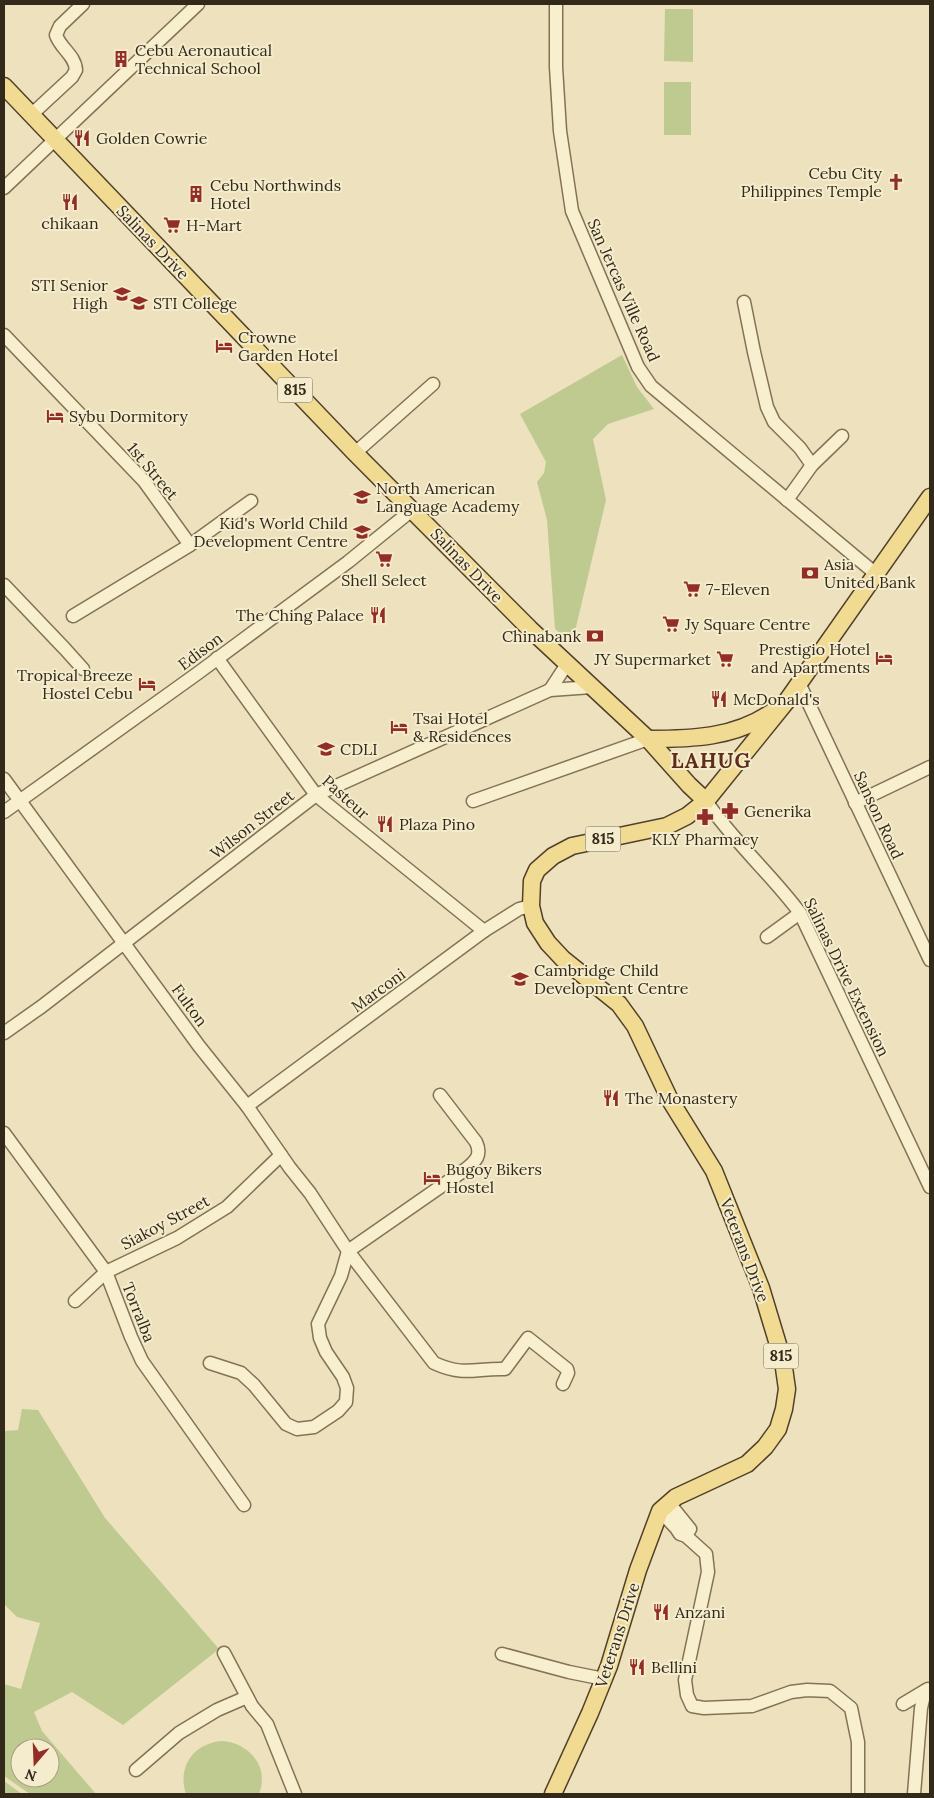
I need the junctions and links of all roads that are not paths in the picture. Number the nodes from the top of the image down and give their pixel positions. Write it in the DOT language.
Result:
graph roads {
  1 [pos="83,4"];
  2 [pos="198,4"];
  3 [pos="556,4"];
  4 [pos="4,86"];
  5 [pos="31,115"];
  6 [pos="54,140"];
  7 [pos="4,188"];
  8 [pos="744,302"];
  9 [pos="4,335"];
  10 [pos="434,384"];
  11 [pos="842,436"];
  12 [pos="355,452"];
  13 [pos="812,465"];
  14 [pos="930,498"];
  15 [pos="787,500"];
  16 [pos="251,501"];
  17 [pos="412,510"];
  18 [pos="190,546"];
  19 [pos="876,574"];
  20 [pos="4,585"];
  21 [pos="73,616"];
  22 [pos="217,658"];
  23 [pos="567,664"];
  24 [pos="83,670"];
  25 [pos="799,683"];
  26 [pos="592,687"];
  27 [pos="550,690"];
  28 [pos="786,702"];
  29 [pos="648,739"];
  30 [pos="930,767"];
  31 [pos="4,779"];
  32 [pos="316,795"];
  33 [pos="20,801"];
  34 [pos="473,801"];
  35 [pos="706,801"];
  36 [pos="855,803"];
  37 [pos="4,812"];
  38 [pos="531,906"];
  39 [pos="800,913"];
  40 [pos="484,931"];
  41 [pos="767,937"];
  42 [pos="124,943"];
  43 [pos="930,960"];
  44 [pos="4,1033"];
  45 [pos="440,1095"];
  46 [pos="247,1106"];
  47 [pos="4,1133"];
  48 [pos="281,1156"];
  49 [pos="930,1187"];
  50 [pos="348,1251"];
  51 [pos="106,1272"];
  52 [pos="74,1301"];
  53 [pos="210,1363"];
  54 [pos="563,1384"];
  55 [pos="244,1504"];
  56 [pos="665,1507"];
  57 [pos="224,1653"];
  58 [pos="502,1654"];
  59 [pos="604,1679"];
  60 [pos="927,1690"];
  61 [pos="247,1697"];
  62 [pos="903,1704"];
  63 [pos="930,1748"];
  64 [pos="918,1754"];
  65 [pos="136,1770"];
  66 [pos="295,1794"];
  67 [pos="553,1794"];
  68 [pos="858,1794"];
  69 [pos="914,1794"];
  1 -- 5 [label="street"];
  2 -- 6 [label="street"];
  3 -- 15 [label="street, San Jercas Ville Road"];
  4 -- 5 [label="main road, Salinas Drive / 815"];
  5 -- 6 [label="main road, Salinas Drive / 815"];
  6 -- 7 [label="street"];
  6 -- 12 [label="main road, Salinas Drive / 815"];
  8 -- 13 [label="street"];
  9 -- 18 [label="street, 1st Street"];
  10 -- 12 [label="street"];
  11 -- 13 [label="street"];
  12 -- 17 [label="main road, Salinas Drive / 815"];
  13 -- 15 [label="street"];
  14 -- 19 [label="main road, Veterans Drive"];
  15 -- 19 [label="street, San Jercas Ville Road"];
  16 -- 18 [label="street"];
  17 -- 22 [label="street, Edison"];
  17 -- 23 [label="main road, Salinas Drive / 815"];
  18 -- 21 [label="street"];
  19 -- 25 [label="main road, Veterans Drive"];
  20 -- 24 [label="street"];
  22 -- 32 [label="street, Pasteur"];
  22 -- 33 [label="street, Edison"];
  23 -- 26 [label="main road, Salinas Drive / 815"];
  23 -- 27 [label="street"];
  25 -- 28 [label="main road, Veterans Drive"];
  25 -- 36 [label="street, Sanson Road"];
  26 -- 27 [label="street, Wilson Street"];
  26 -- 29 [label="main road, Salinas Drive / 815"];
  27 -- 32 [label="street, Wilson Street"];
  28 -- 29 [label="main road"];
  28 -- 35 [label="main road, Veterans Drive"];
  29 -- 34 [label="street"];
  29 -- 35 [label="main road, Salinas Drive / 815"];
  30 -- 36 [label="street"];
  31 -- 33 [label="street, Fulton"];
  32 -- 40 [label="street, Pasteur"];
  32 -- 42 [label="street, Wilson Street"];
  33 -- 37 [label="street, Edison"];
  33 -- 42 [label="street, Fulton"];
  35 -- 38 [label="main road, Veterans Drive / 815"];
  35 -- 39 [label="street, Salinas Drive Extension"];
  36 -- 43 [label="street, Sanson Road"];
  38 -- 40 [label="street, Marconi"];
  38 -- 56 [label="main road, Veterans Drive / 815"];
  39 -- 41 [label="street"];
  39 -- 49 [label="street, Salinas Drive Extension"];
  40 -- 46 [label="street, Marconi"];
  42 -- 44 [label="street, Wilson Street"];
  42 -- 46 [label="street, Fulton"];
  45 -- 50 [label="street"];
  46 -- 48 [label="street, Fulton"];
  47 -- 51 [label="street, Torralba"];
  48 -- 50 [label="street, Fulton"];
  48 -- 51 [label="street, Siakoy Street"];
  50 -- 53 [label="street"];
  50 -- 54 [label="street, Fulton"];
  51 -- 52 [label="street, Siakoy Street"];
  51 -- 55 [label="street, Torralba"];
  56 -- 59 [label="main road, Veterans Drive"];
  56 -- 68 [label="street"];
  57 -- 61 [label="street"];
  58 -- 59 [label="street"];
  59 -- 67 [label="main road, Veterans Drive"];
  60 -- 62 [label="street"];
  60 -- 64 [label="street"];
  61 -- 65 [label="street"];
  61 -- 66 [label="street"];
  63 -- 64 [label="street"];
  64 -- 69 [label="street"];
}
